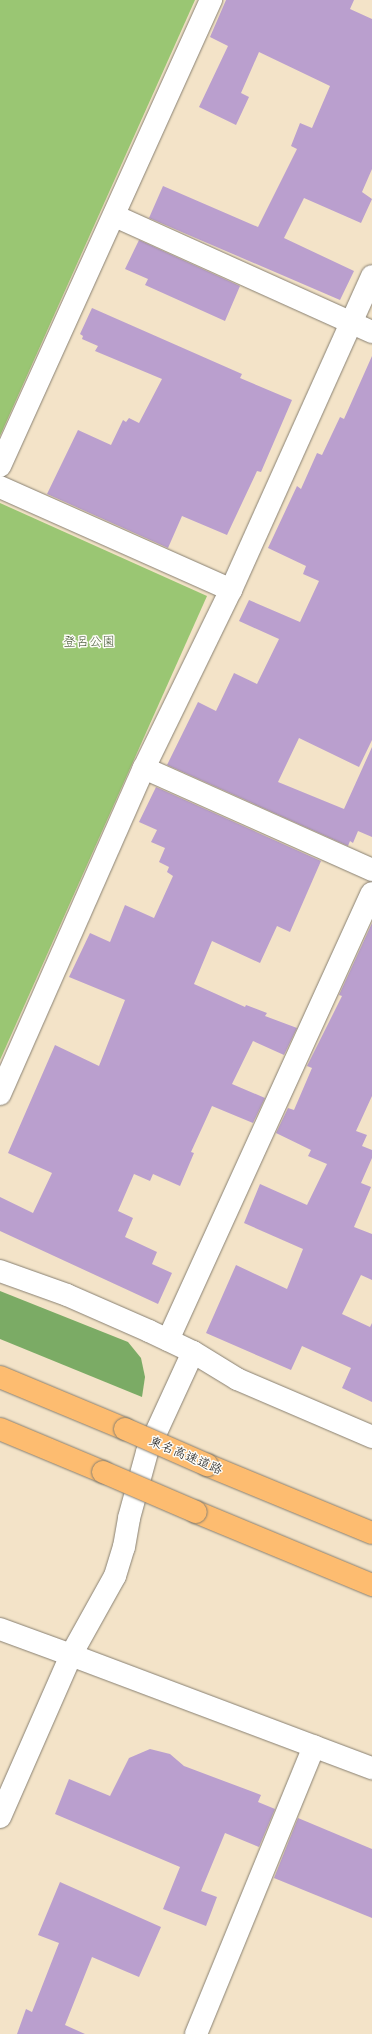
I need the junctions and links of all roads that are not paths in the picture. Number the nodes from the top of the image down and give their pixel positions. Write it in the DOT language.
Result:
graph roads {
  1 [pos="211,0"];
  2 [pos="115,216"];
  3 [pos="372,276"];
  4 [pos="351,322"];
  5 [pos="372,332"];
  6 [pos="0,466"];
  7 [pos="0,487"];
  8 [pos="231,590"];
  9 [pos="144,768"];
  10 [pos="372,870"];
  11 [pos="372,893"];
  12 [pos="0,1094"];
  13 [pos="0,1271"];
  14 [pos="168,1340"];
  15 [pos="193,1352"];
  16 [pos="0,1377"];
  17 [pos="0,1429"];
  18 [pos="372,1437"];
  19 [pos="372,1533"];
  20 [pos="372,1585"];
  21 [pos="0,1629"];
  22 [pos="71,1655"];
  23 [pos="314,1746"];
  24 [pos="372,1768"];
  25 [pos="0,1817"];
  26 [pos="196,2034"];
  1 -- 2 [label="street"];
  2 -- 4 [label="street"];
  2 -- 6 [label="street"];
  3 -- 4 [label="street"];
  4 -- 5 [label="street"];
  4 -- 8 [label="street"];
  7 -- 8 [label="street"];
  8 -- 9 [label="street"];
  9 -- 10 [label="street"];
  9 -- 12 [label="street"];
  11 -- 14 [label="street"];
  13 -- 14 [label="street"];
  14 -- 15 [label="street"];
  15 -- 18 [label="street"];
  15 -- 22 [label="street"];
  16 -- 19 [label="highway, 東名高速道路, bridge"];
  17 -- 20 [label="highway, bridge"];
  21 -- 22 [label="street"];
  22 -- 23 [label="street"];
  22 -- 25 [label="street"];
  23 -- 24 [label="street"];
  23 -- 26 [label="street"];
}
